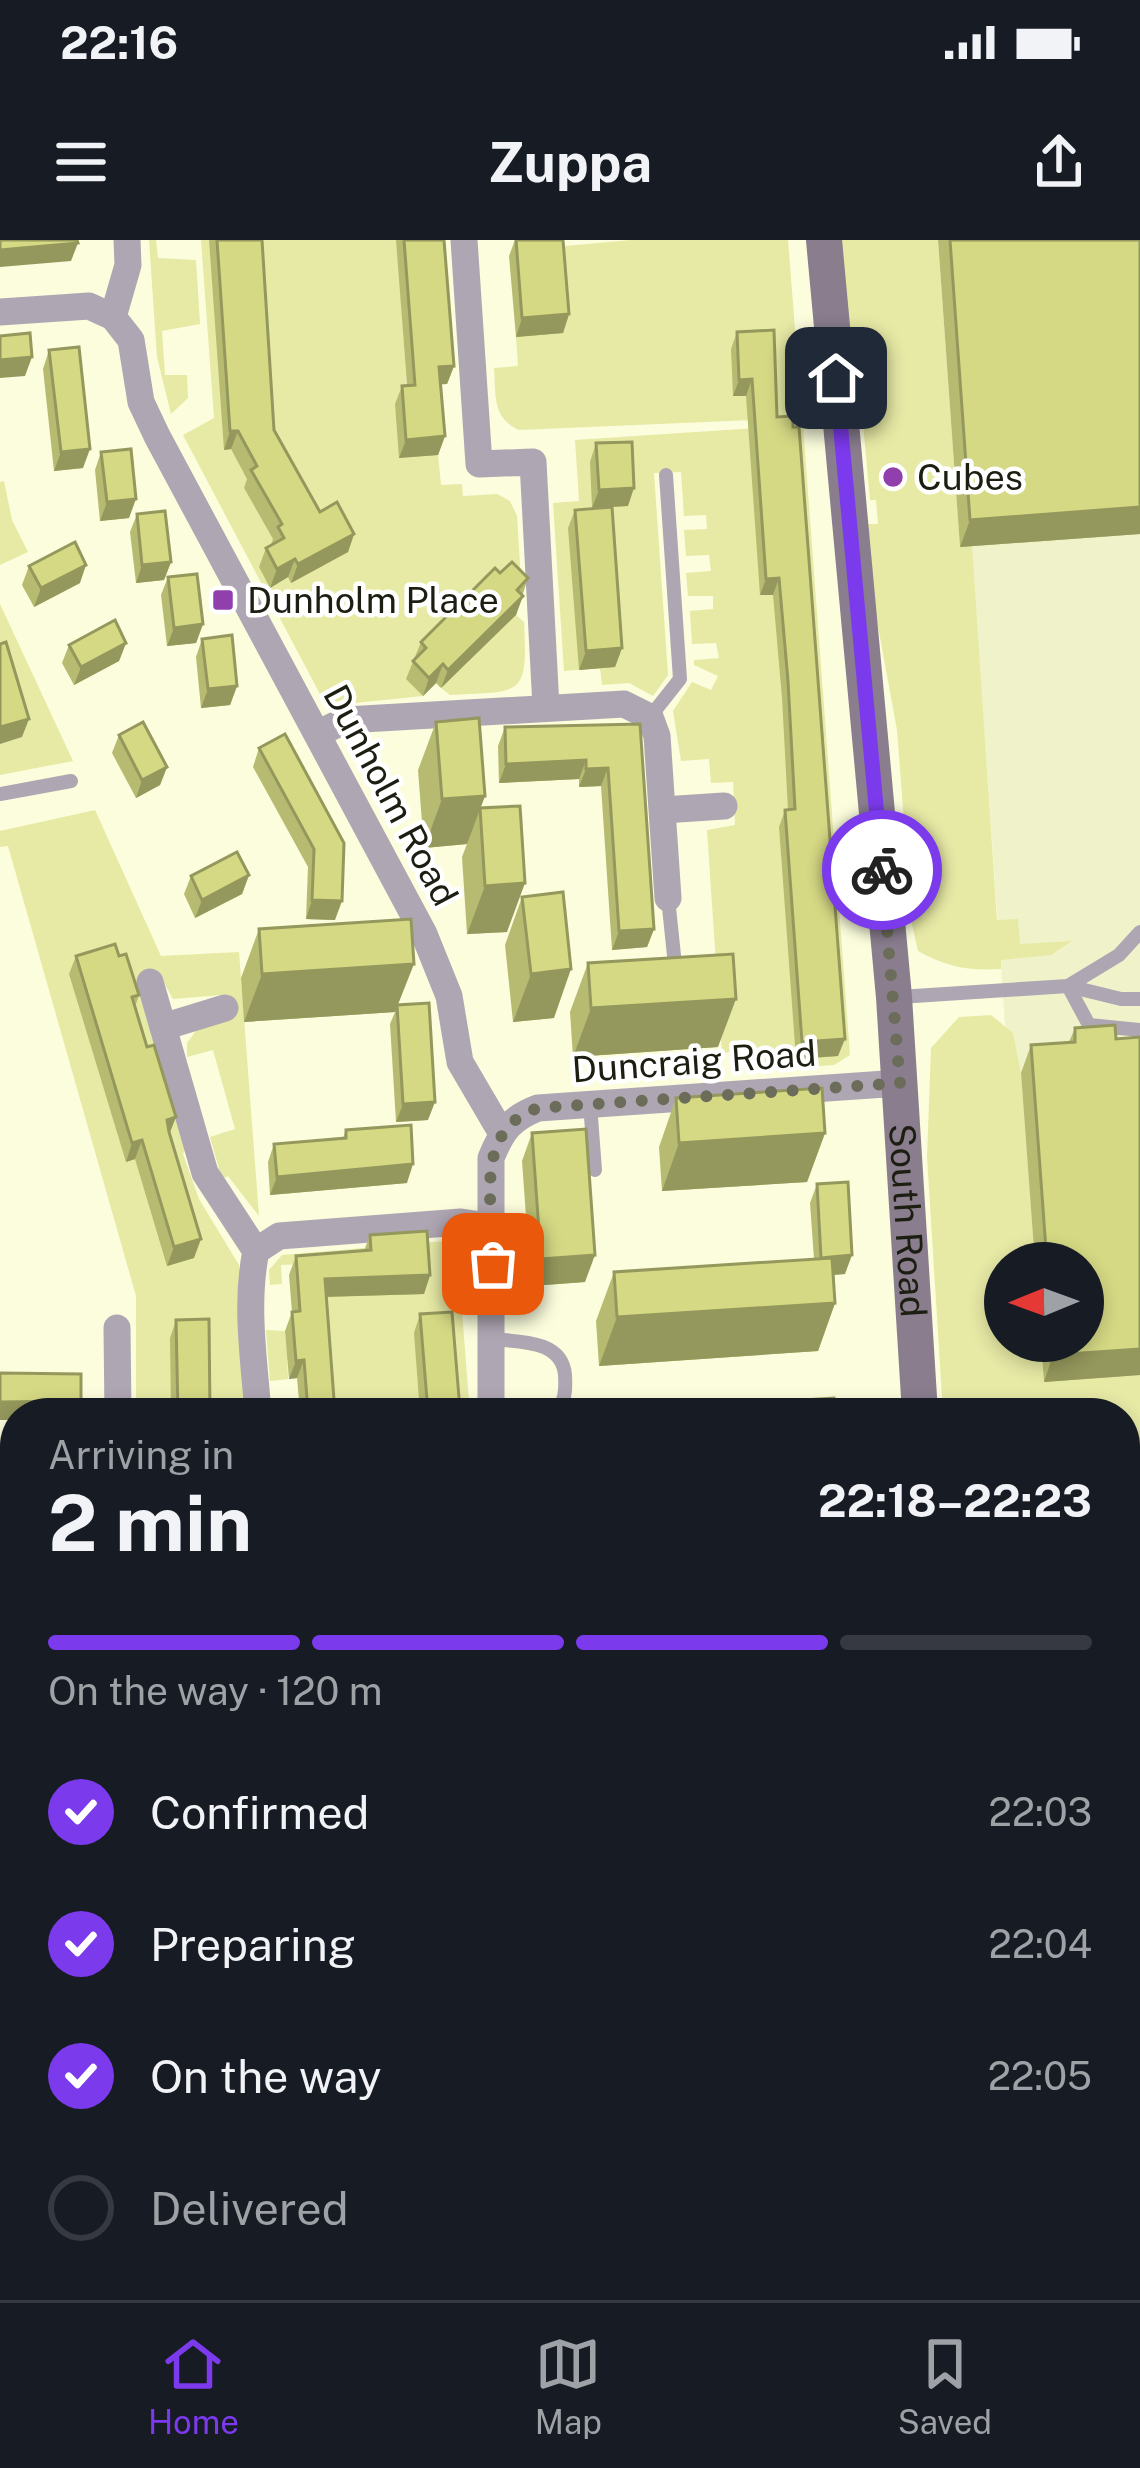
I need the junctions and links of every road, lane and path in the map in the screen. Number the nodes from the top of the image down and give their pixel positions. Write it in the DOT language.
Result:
graph roads {
  1 [pos="127,240"];
  2 [pos="464,240"];
  3 [pos="824,240"];
  4 [pos="0,312"];
  5 [pos="113,317"];
  6 [pos="666,475"];
  7 [pos="547,707"];
  8 [pos="650,717"];
  9 [pos="319,734"];
  10 [pos="71,781"];
  11 [pos="0,794"];
  12 [pos="724,806"];
  13 [pos="663,810"];
  14 [pos="668,898"];
  15 [pos="1140,932"];
  16 [pos="675,965"];
  17 [pos="150,982"];
  18 [pos="1068,986"];
  19 [pos="894,997"];
  20 [pos="1140,999"];
  21 [pos="225,1008"];
  22 [pos="163,1027"];
  23 [pos="1140,1030"];
  24 [pos="900,1083"];
  25 [pos="590,1104"];
  26 [pos="501,1132"];
  27 [pos="595,1170"];
  28 [pos="494,1227"];
  29 [pos="256,1251"];
  30 [pos="117,1328"];
  31 [pos="491,1339"];
  32 [pos="118,1398"];
  33 [pos="257,1398"];
  34 [pos="491,1398"];
  35 [pos="564,1398"];
  36 [pos="919,1398"];
  1 -- 5 [label="street"];
  2 -- 7 [label="street"];
  3 -- 19 [label="street, South Road"];
  4 -- 5 [label="street"];
  5 -- 9 [label="street, Dunholm Road"];
  6 -- 8 [label="lane"];
  7 -- 8 [label="street"];
  7 -- 9 [label="street"];
  8 -- 13 [label="street"];
  9 -- 26 [label="street, Dunholm Road"];
  10 -- 11 [label="lane"];
  12 -- 13 [label="street"];
  13 -- 14 [label="street"];
  14 -- 16 [label="lane"];
  15 -- 18 [label="lane"];
  17 -- 22 [label="street"];
  18 -- 19 [label="lane"];
  18 -- 20 [label="lane"];
  18 -- 23 [label="lane"];
  19 -- 24 [label="street, South Road"];
  21 -- 22 [label="street"];
  22 -- 29 [label="street"];
  24 -- 25 [label="street, Duncraig Road"];
  24 -- 36 [label="street, South Road"];
  25 -- 26 [label="street, Duncraig Road"];
  25 -- 27 [label="lane"];
  26 -- 28 [label="street"];
  28 -- 29 [label="street"];
  28 -- 31 [label="street"];
  29 -- 33 [label="street"];
  30 -- 32 [label="street"];
  31 -- 34 [label="street"];
  31 -- 35 [label="lane"];
}
